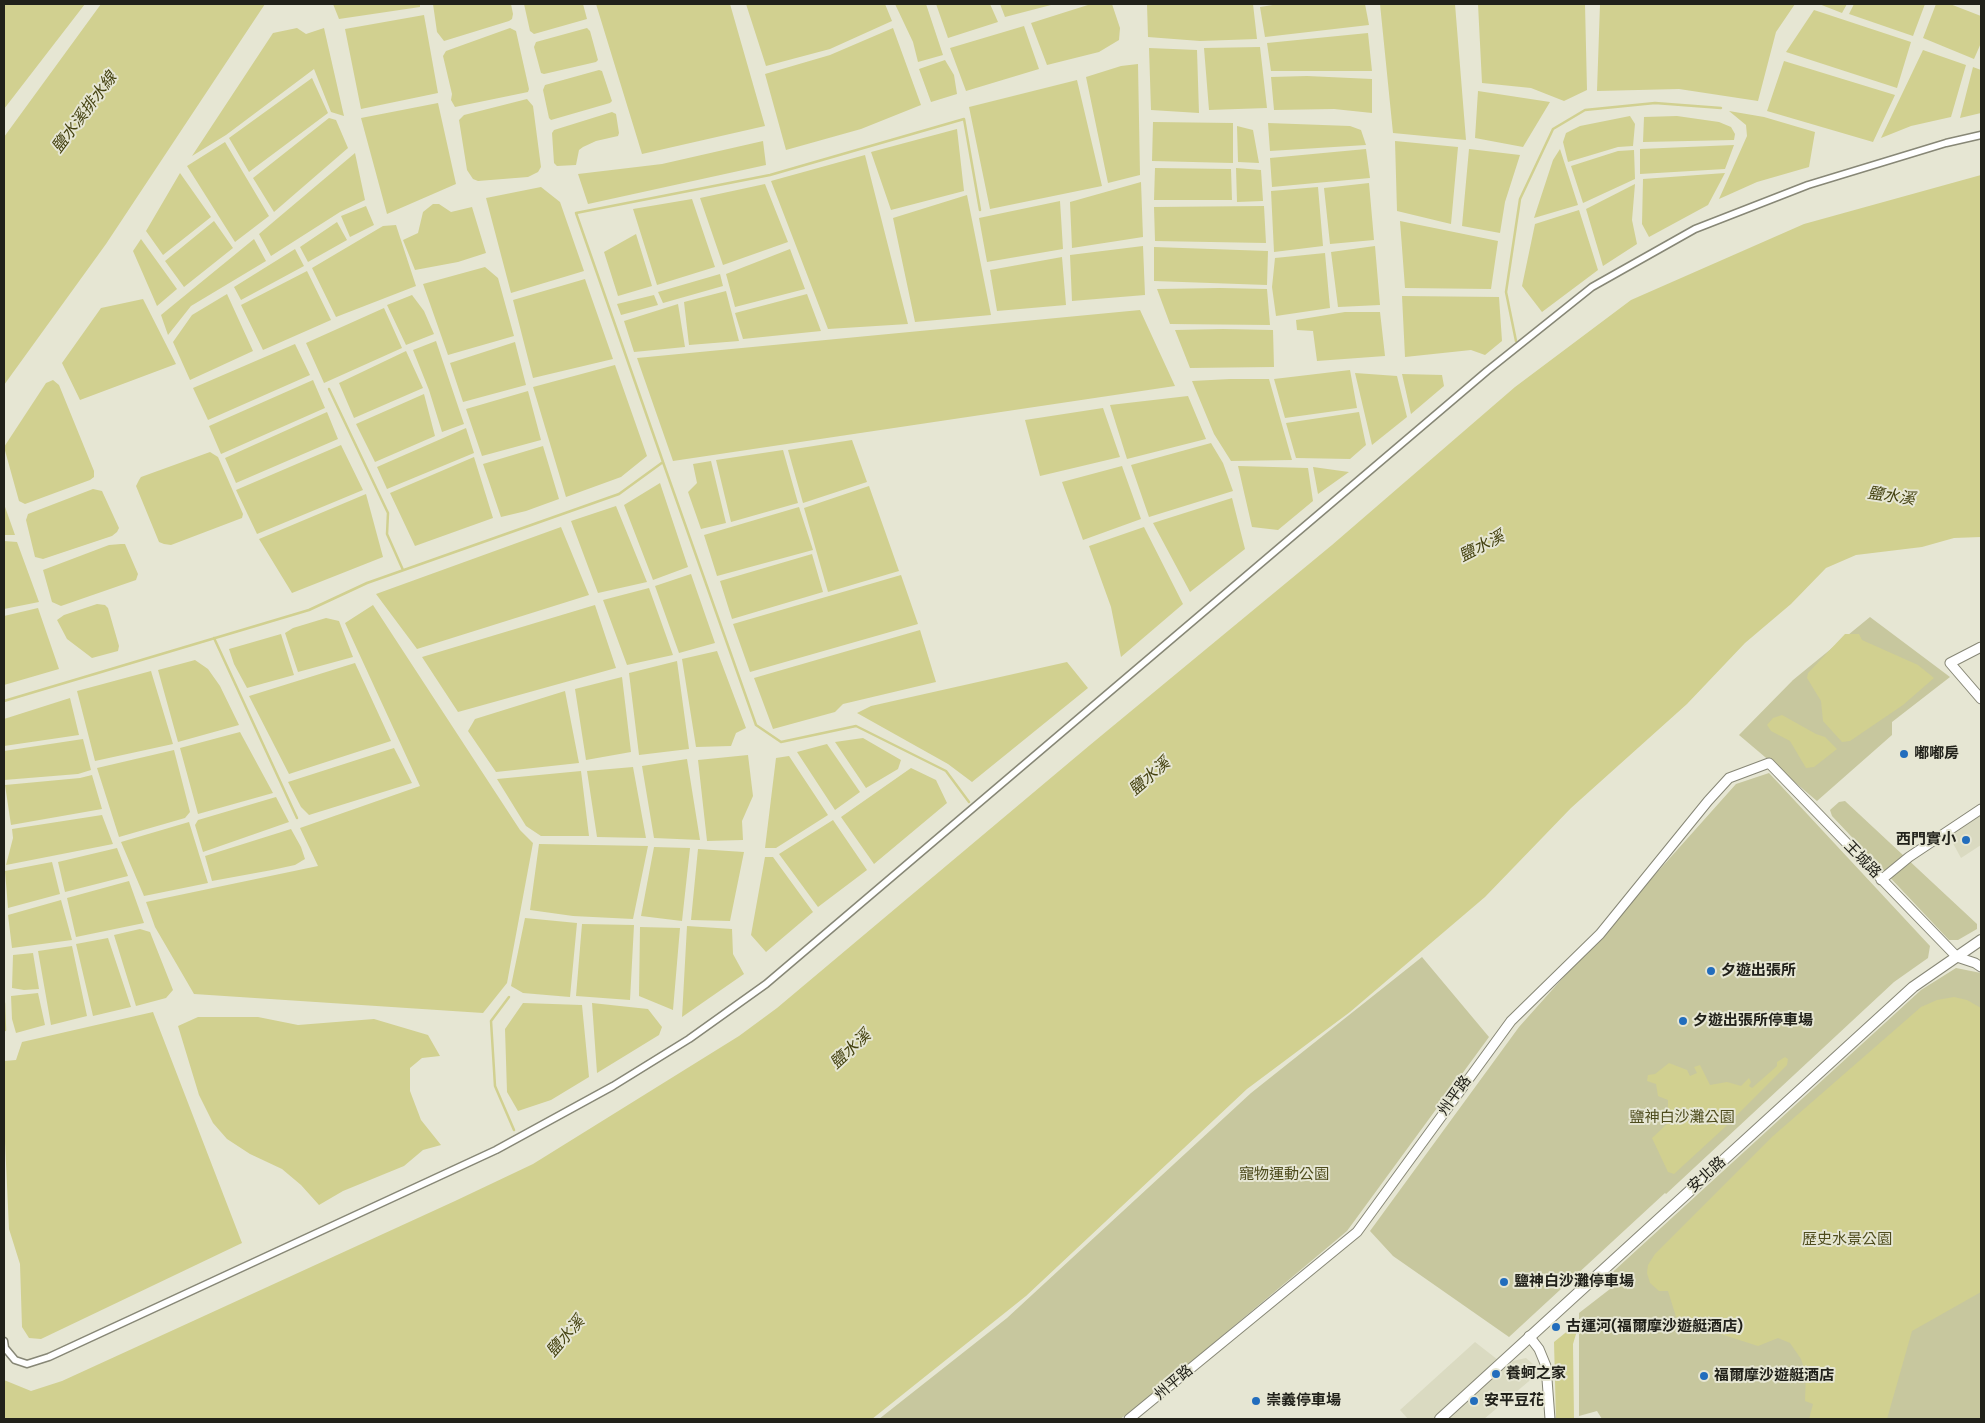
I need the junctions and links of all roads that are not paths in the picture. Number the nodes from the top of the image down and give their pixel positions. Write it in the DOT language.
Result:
graph roads {
  1 [pos="1981,135"];
  2 [pos="1981,647"];
  3 [pos="1981,699"];
  4 [pos="1769,763"];
  5 [pos="1981,809"];
  6 [pos="1881,880"];
  7 [pos="1981,940"];
  8 [pos="1957,957"];
  9 [pos="1981,967"];
  10 [pos="1529,1336"];
  11 [pos="4,1341"];
  12 [pos="1141,1416"];
  13 [pos="1128,1419"];
  14 [pos="1440,1419"];
  15 [pos="1550,1419"];
  1 -- 11 [label="street"];
  2 -- 3 [label="street"];
  4 -- 6 [label="street, 王城路"];
  4 -- 12 [label="street, 州平路"];
  5 -- 6 [label="street"];
  6 -- 8 [label="street, 王城路"];
  7 -- 8 [label="street, 安北路"];
  8 -- 9 [label="street"];
  8 -- 10 [label="street, 安北路"];
  10 -- 14 [label="street, 安北路"];
  10 -- 15 [label="street"];
  12 -- 13 [label="street, 州平路"];
}
